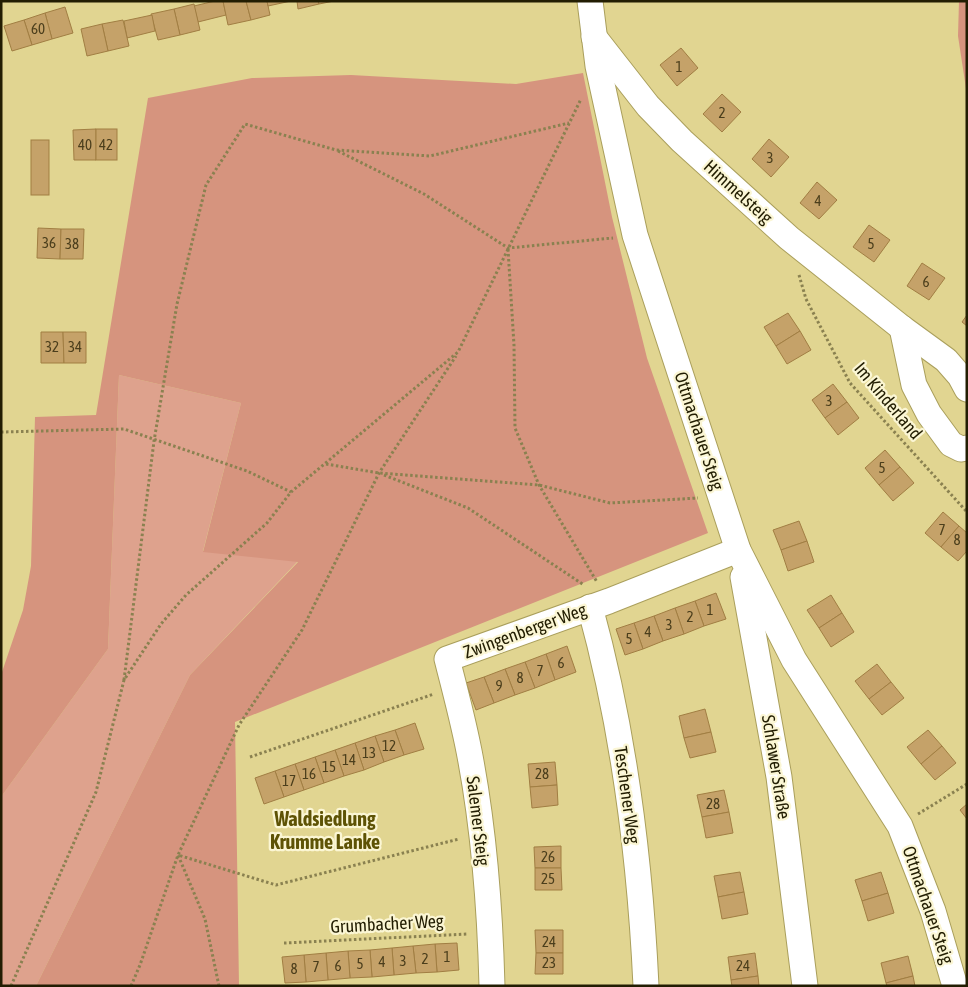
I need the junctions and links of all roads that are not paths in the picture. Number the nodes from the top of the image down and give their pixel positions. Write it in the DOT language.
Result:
graph roads {
  1 [pos="590,1"];
  2 [pos="594,37"];
  3 [pos="902,328"];
  4 [pos="967,389"];
  5 [pos="967,448"];
  6 [pos="738,550"];
  7 [pos="599,604"];
  8 [pos="448,659"];
  9 [pos="492,986"];
  10 [pos="646,986"];
  11 [pos="805,986"];
  12 [pos="955,986"];
  1 -- 2 [label="street, Ottmachauer Steig"];
  2 -- 3 [label="street, Himmelsteig"];
  2 -- 6 [label="street, Ottmachauer Steig"];
  3 -- 4 [label="street, Himmelsteig"];
  3 -- 5 [label="street"];
  6 -- 7 [label="street, Zwingenberger Weg"];
  6 -- 11 [label="street, Schlawer Straße"];
  6 -- 12 [label="street, Ottmachauer Steig"];
  7 -- 8 [label="street, Zwingenberger Weg"];
  7 -- 10 [label="street, Teschener Weg"];
  8 -- 9 [label="street, Salemer Steig"];
}
